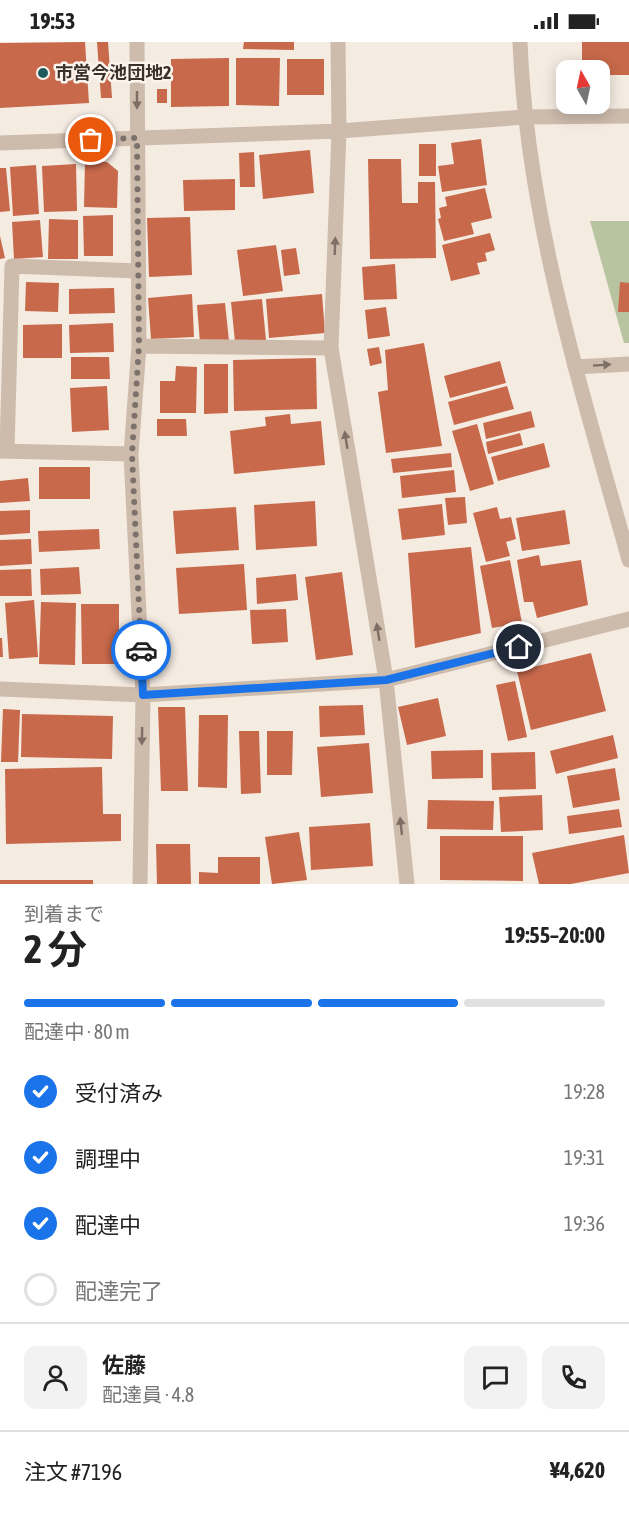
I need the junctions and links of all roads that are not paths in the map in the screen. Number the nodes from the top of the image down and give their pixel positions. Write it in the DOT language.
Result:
graph roads {
  1 [pos="137,42"];
  2 [pos="338,42"];
  3 [pos="520,42"];
  4 [pos="629,116"];
  5 [pos="525,117"];
  6 [pos="339,131"];
  7 [pos="137,138"];
  8 [pos="0,143"];
  9 [pos="138,271"];
  10 [pos="139,346"];
  11 [pos="331,348"];
  12 [pos="629,364"];
  13 [pos="575,367"];
  14 [pos="3,451"];
  15 [pos="132,454"];
  16 [pos="629,560"];
  17 [pos="629,619"];
  18 [pos="386,680"];
  19 [pos="0,689"];
  20 [pos="143,695"];
  21 [pos="140,884"];
  22 [pos="406,884"];
  1 -- 7 [label="street, one-way"];
  2 -- 6 [label="street"];
  3 -- 5 [label="street"];
  4 -- 5 [label="street"];
  5 -- 6 [label="street"];
  5 -- 13 [label="street"];
  6 -- 7 [label="street"];
  11 -- 6 [label="street, one-way"];
  7 -- 8 [label="street"];
  7 -- 9 [label="street"];
  9 -- 10 [label="street"];
  9 -- 14 [label="street"];
  10 -- 11 [label="street"];
  10 -- 15 [label="street"];
  18 -- 11 [label="street, one-way"];
  13 -- 12 [label="street, one-way"];
  13 -- 16 [label="street"];
  14 -- 15 [label="street"];
  15 -- 20 [label="street"];
  17 -- 18 [label="street"];
  18 -- 20 [label="street"];
  22 -- 18 [label="street, one-way"];
  19 -- 20 [label="street"];
  20 -- 21 [label="street, one-way"];
}
